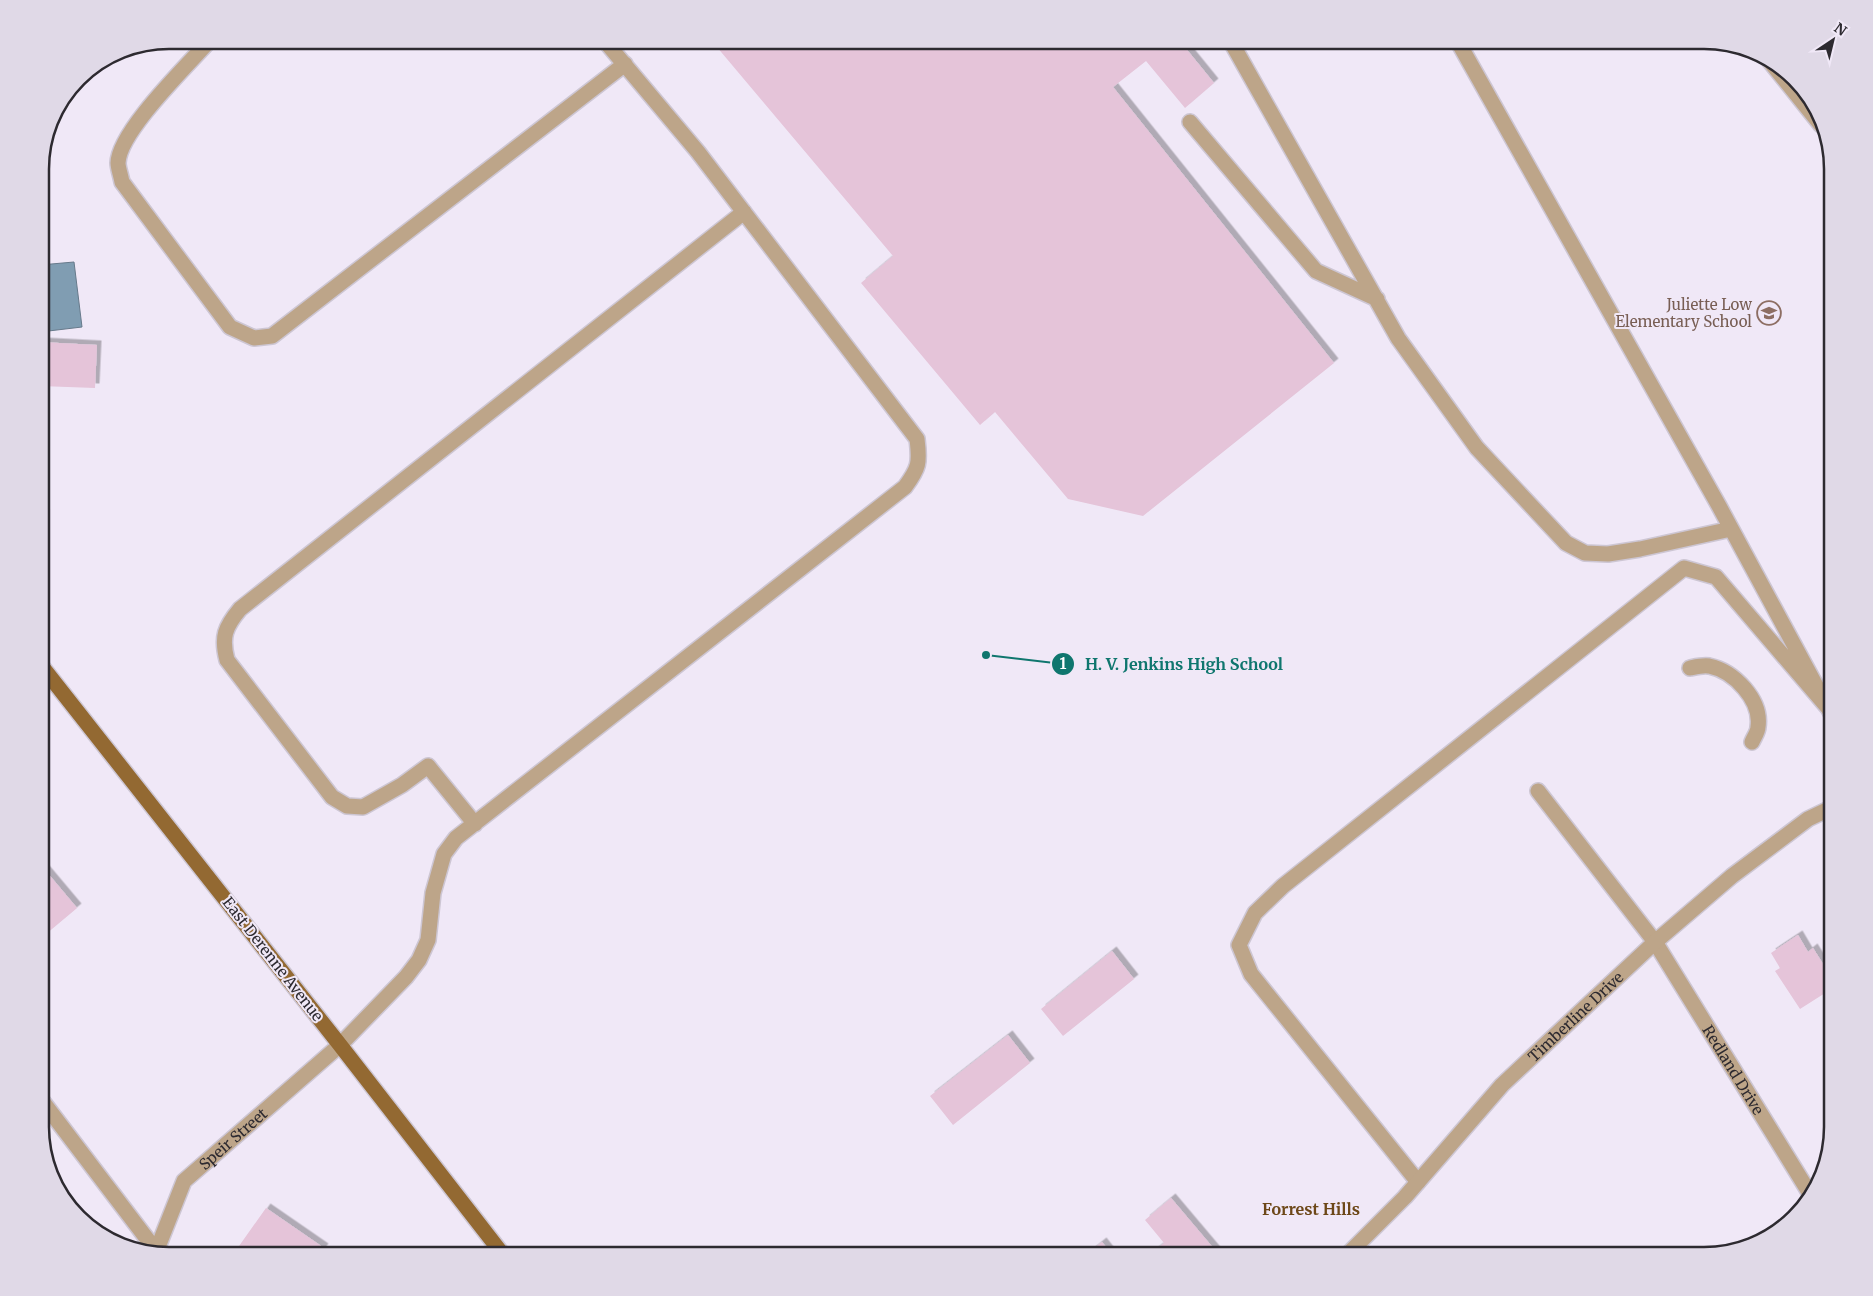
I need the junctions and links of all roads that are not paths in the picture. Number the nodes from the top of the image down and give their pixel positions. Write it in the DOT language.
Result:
graph roads {
  1 [pos="202,49"];
  2 [pos="612,49"];
  3 [pos="1235,49"];
  4 [pos="1463,49"];
  5 [pos="625,64"];
  6 [pos="1784,79"];
  7 [pos="1807,108"];
  8 [pos="1190,122"];
  9 [pos="744,212"];
  10 [pos="1377,299"];
  11 [pos="1731,529"];
  12 [pos="1690,668"];
  13 [pos="49,675"];
  14 [pos="1824,702"];
  15 [pos="1824,706"];
  16 [pos="1752,742"];
  17 [pos="1538,791"];
  18 [pos="1824,811"];
  19 [pos="475,824"];
  20 [pos="1655,942"];
  21 [pos="340,1044"];
  22 [pos="49,1110"];
  23 [pos="1418,1182"];
  24 [pos="1807,1189"];
  25 [pos="151,1246"];
  26 [pos="158,1246"];
  27 [pos="497,1247"];
  28 [pos="1355,1247"];
  1 -- 5 [label="street"];
  2 -- 5 [label="street, Speir Street"];
  3 -- 10 [label="street"];
  4 -- 11 [label="street"];
  5 -- 9 [label="street, Speir Street"];
  6 -- 7 [label="street"];
  8 -- 10 [label="street"];
  9 -- 19 [label="street, Speir Street"];
  9 -- 19 [label="street"];
  10 -- 11 [label="street"];
  11 -- 14 [label="street"];
  12 -- 16 [label="street"];
  13 -- 21 [label="main road, East Derenne Avenue"];
  15 -- 23 [label="street"];
  17 -- 20 [label="street, Redland Drive"];
  18 -- 20 [label="street, Timberline Drive"];
  19 -- 21 [label="street, Speir Street"];
  20 -- 23 [label="street, Timberline Drive"];
  20 -- 24 [label="street, Redland Drive"];
  21 -- 26 [label="street, Speir Street"];
  21 -- 27 [label="main road, East Derenne Avenue"];
  22 -- 25 [label="street"];
  23 -- 28 [label="street, Timberline Drive"];
}
